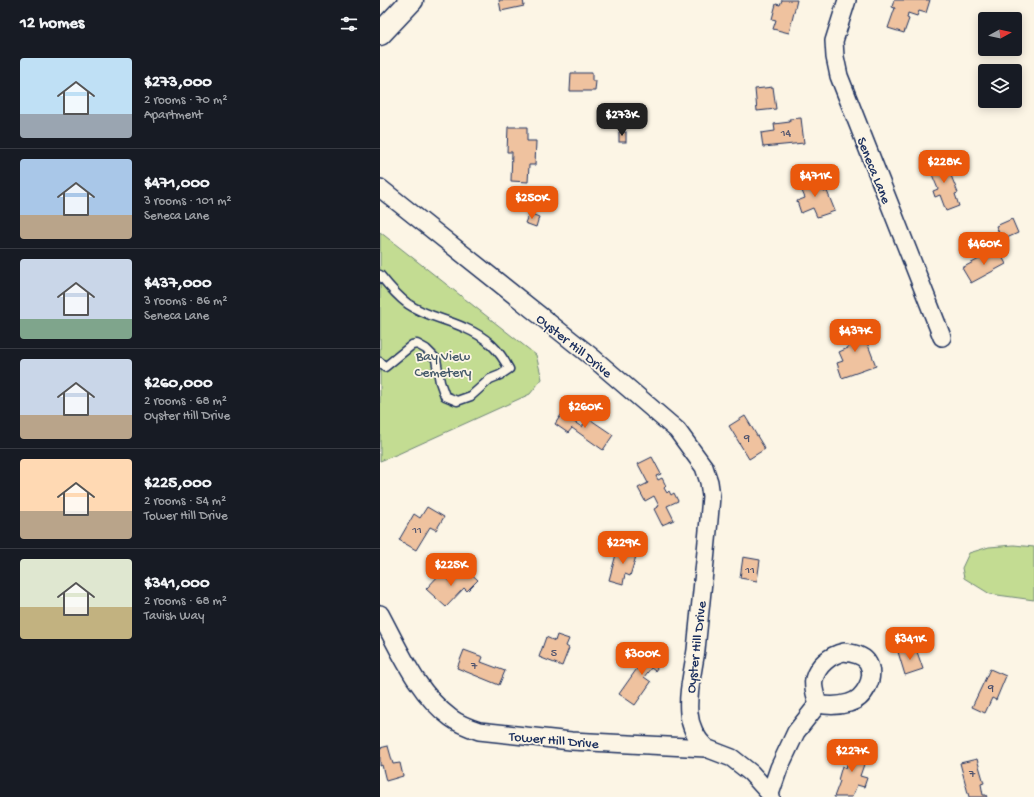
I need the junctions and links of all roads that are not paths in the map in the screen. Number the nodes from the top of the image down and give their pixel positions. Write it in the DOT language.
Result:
graph roads {
  1 [pos="412,0"];
  2 [pos="847,0"];
  3 [pos="380,34"];
  4 [pos="380,188"];
  5 [pos="380,275"];
  6 [pos="942,337"];
  7 [pos="382,366"];
  8 [pos="380,614"];
  9 [pos="818,704"];
  10 [pos="706,748"];
  11 [pos="770,796"];
  1 -- 3 [label="main road"];
  2 -- 6 [label="street, Seneca Lane"];
  4 -- 10 [label="street, Oyster Hill Drive"];
  5 -- 7 [label="lane"];
  8 -- 10 [label="street, Tower Hill Drive"];
  9 -- 11 [label="street"];
  10 -- 11 [label="street, Tower Hill Drive"];
}
